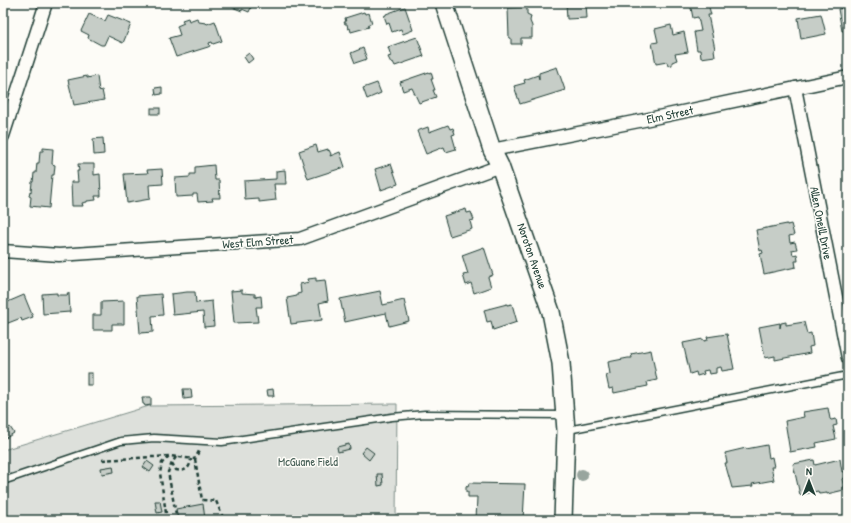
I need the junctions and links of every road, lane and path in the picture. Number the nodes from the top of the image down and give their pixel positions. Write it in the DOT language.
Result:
graph roads {
  1 [pos="46,3"];
  2 [pos="444,3"];
  3 [pos="848,77"];
  4 [pos="795,88"];
  5 [pos="3,136"];
  6 [pos="492,150"];
  7 [pos="500,166"];
  8 [pos="3,251"];
  9 [pos="848,358"];
  10 [pos="848,375"];
  11 [pos="566,423"];
  12 [pos="202,441"];
  13 [pos="176,457"];
  14 [pos="193,459"];
  15 [pos="172,463"];
  16 [pos="3,481"];
  17 [pos="167,520"];
  18 [pos="177,520"];
  19 [pos="224,520"];
  20 [pos="563,520"];
  1 -- 5 [label="street"];
  2 -- 6 [label="main road, Noroton Avenue"];
  3 -- 4 [label="street, Elm Street"];
  4 -- 6 [label="street, Elm Street"];
  4 -- 9 [label="street, Allen Oneill Drive"];
  6 -- 7 [label="main road, Noroton Avenue"];
  7 -- 8 [label="street, West Elm Street"];
  7 -- 11 [label="main road, Noroton Avenue"];
  10 -- 11 [label="lane"];
  11 -- 12 [label="lane"];
  11 -- 20 [label="main road, Noroton Avenue"];
  12 -- 14 [label="path"];
  12 -- 16 [label="lane"];
  13 -- 14 [label="path"];
  13 -- 15 [label="path"];
  13 -- 17 [label="path"];
  14 -- 15 [label="path"];
  14 -- 19 [label="path"];
  15 -- 18 [label="path"];
}
